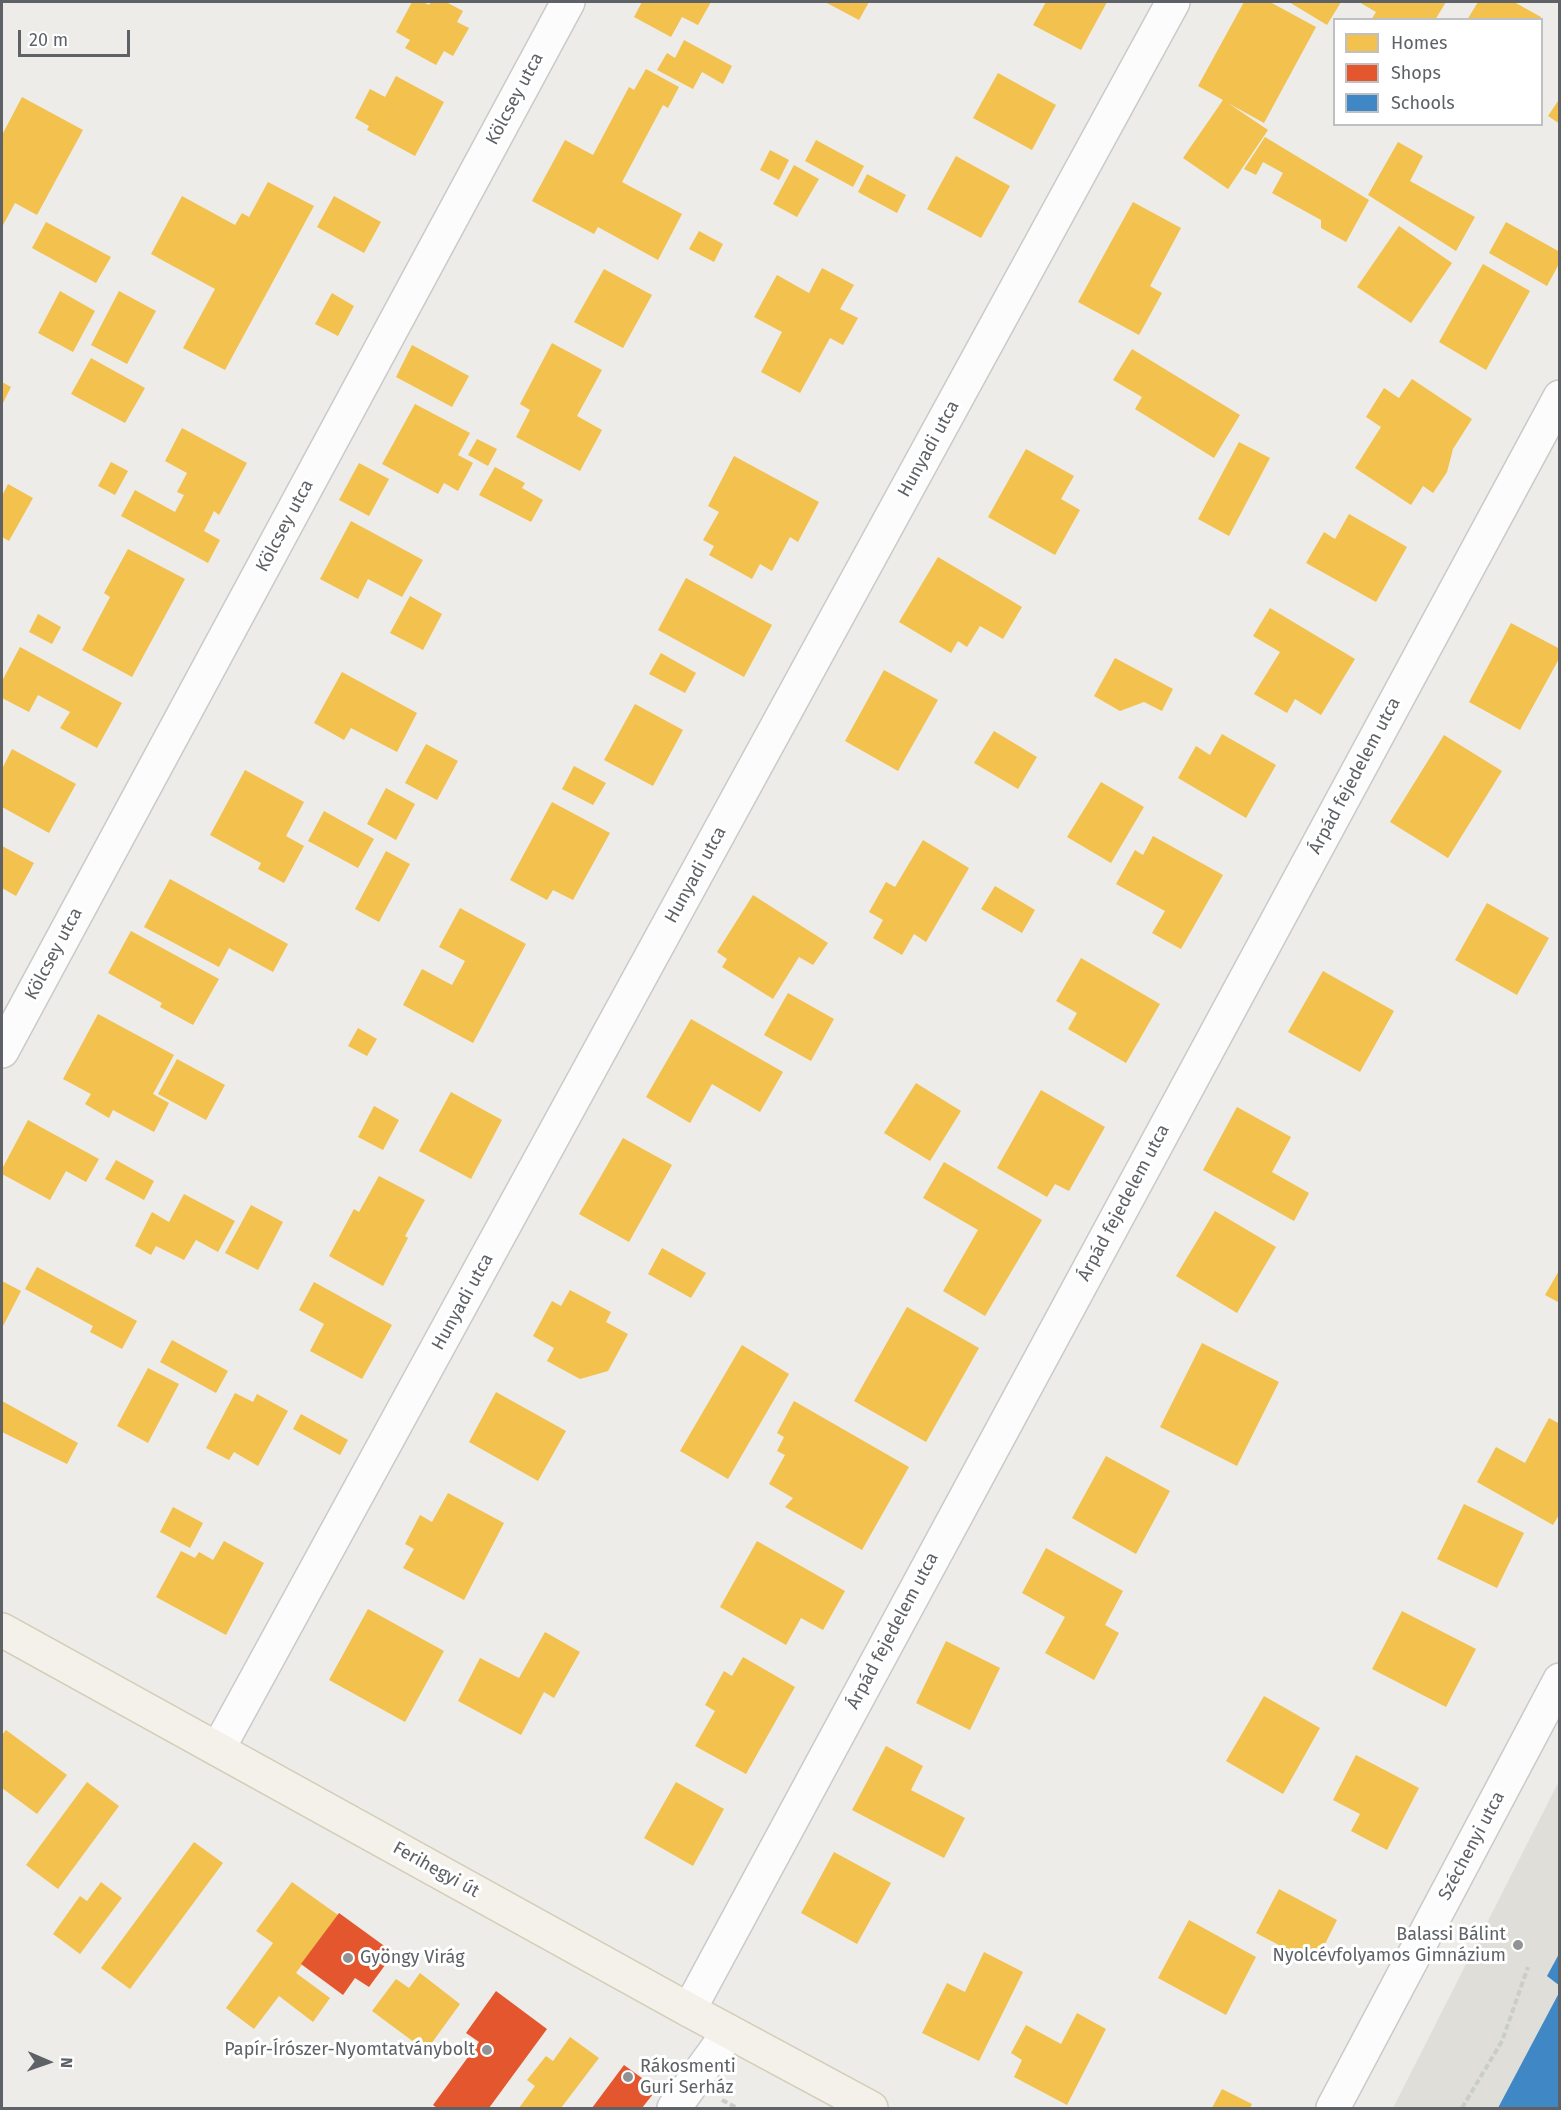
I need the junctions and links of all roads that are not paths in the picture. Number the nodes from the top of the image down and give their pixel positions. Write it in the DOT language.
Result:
graph roads {
  1 [pos="568,2"];
  2 [pos="1173,2"];
  3 [pos="1560,397"];
  4 [pos="2,1051"];
  5 [pos="2,1630"];
  6 [pos="1560,1680"];
  7 [pos="218,1749"];
  8 [pos="689,2010"];
  9 [pos="729,2032"];
  10 [pos="674,2109"];
  11 [pos="871,2109"];
  12 [pos="1333,2109"];
  1 -- 4 [label="street, Kölcsey utca"];
  2 -- 7 [label="street, Hunyadi utca"];
  3 -- 8 [label="street, Árpád fejedelem utca"];
  5 -- 7 [label="main road, Ferihegyi út"];
  6 -- 12 [label="street, Széchenyi utca"];
  7 -- 8 [label="main road, Ferihegyi út"];
  8 -- 9 [label="main road, Ferihegyi út"];
  9 -- 10 [label="street"];
  9 -- 11 [label="main road, Ferihegyi út"];
}
